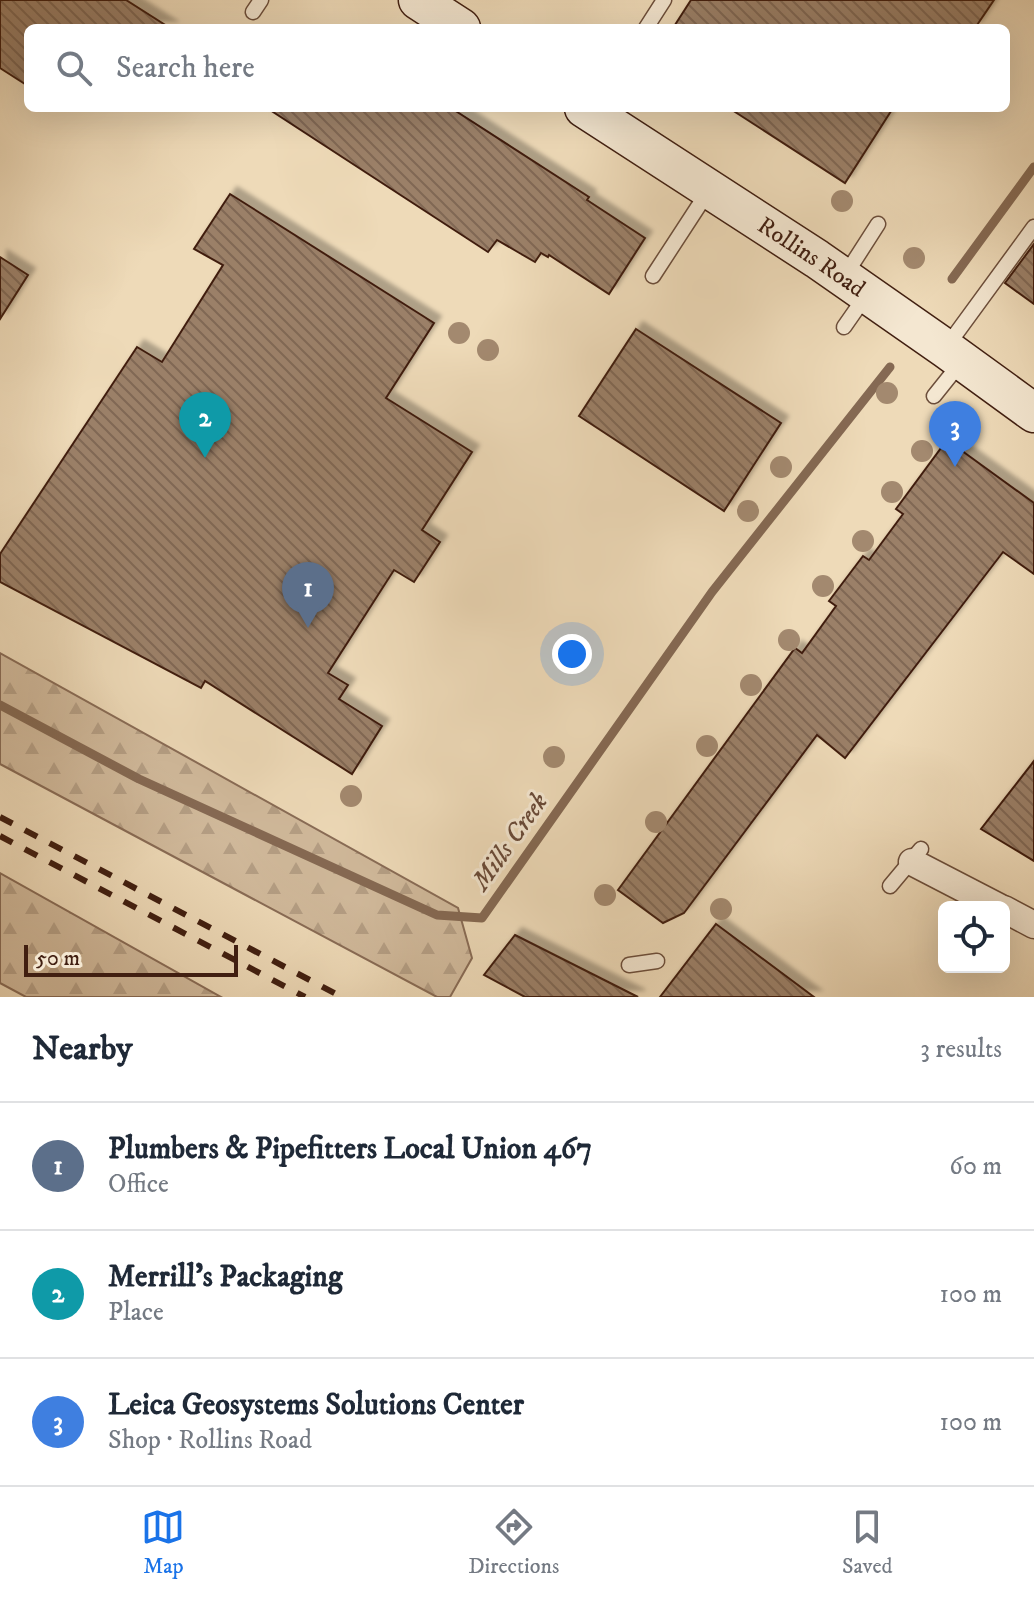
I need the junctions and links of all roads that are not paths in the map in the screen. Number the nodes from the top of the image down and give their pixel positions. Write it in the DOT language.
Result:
graph roads {
  1 [pos="418,0"];
  2 [pos="664,0"];
  3 [pos="455,24"];
  4 [pos="649,24"];
  5 [pos="594,112"];
  6 [pos="709,189"];
  7 [pos="878,224"];
  8 [pos="1034,227"];
  9 [pos="653,276"];
  10 [pos="856,286"];
  11 [pos="844,327"];
  12 [pos="954,355"];
  13 [pos="934,396"];
  14 [pos="1034,413"];
  15 [pos="916,855"];
  16 [pos="890,886"];
  17 [pos="991,901"];
  18 [pos="1010,912"];
  19 [pos="1034,925"];
  20 [pos="657,961"];
  21 [pos="629,965"];
  1 -- 3 [label="main road"];
  2 -- 4 [label="lane"];
  5 -- 6 [label="main road, Rollins Road"];
  6 -- 9 [label="lane"];
  6 -- 10 [label="main road, Rollins Road"];
  7 -- 10 [label="lane"];
  8 -- 12 [label="lane"];
  10 -- 11 [label="lane"];
  10 -- 12 [label="main road, Rollins Road"];
  12 -- 13 [label="lane"];
  12 -- 14 [label="main road, Rollins Road"];
  15 -- 16 [label="lane"];
  15 -- 17 [label="street"];
  18 -- 19 [label="street"];
  20 -- 21 [label="lane"];
}
